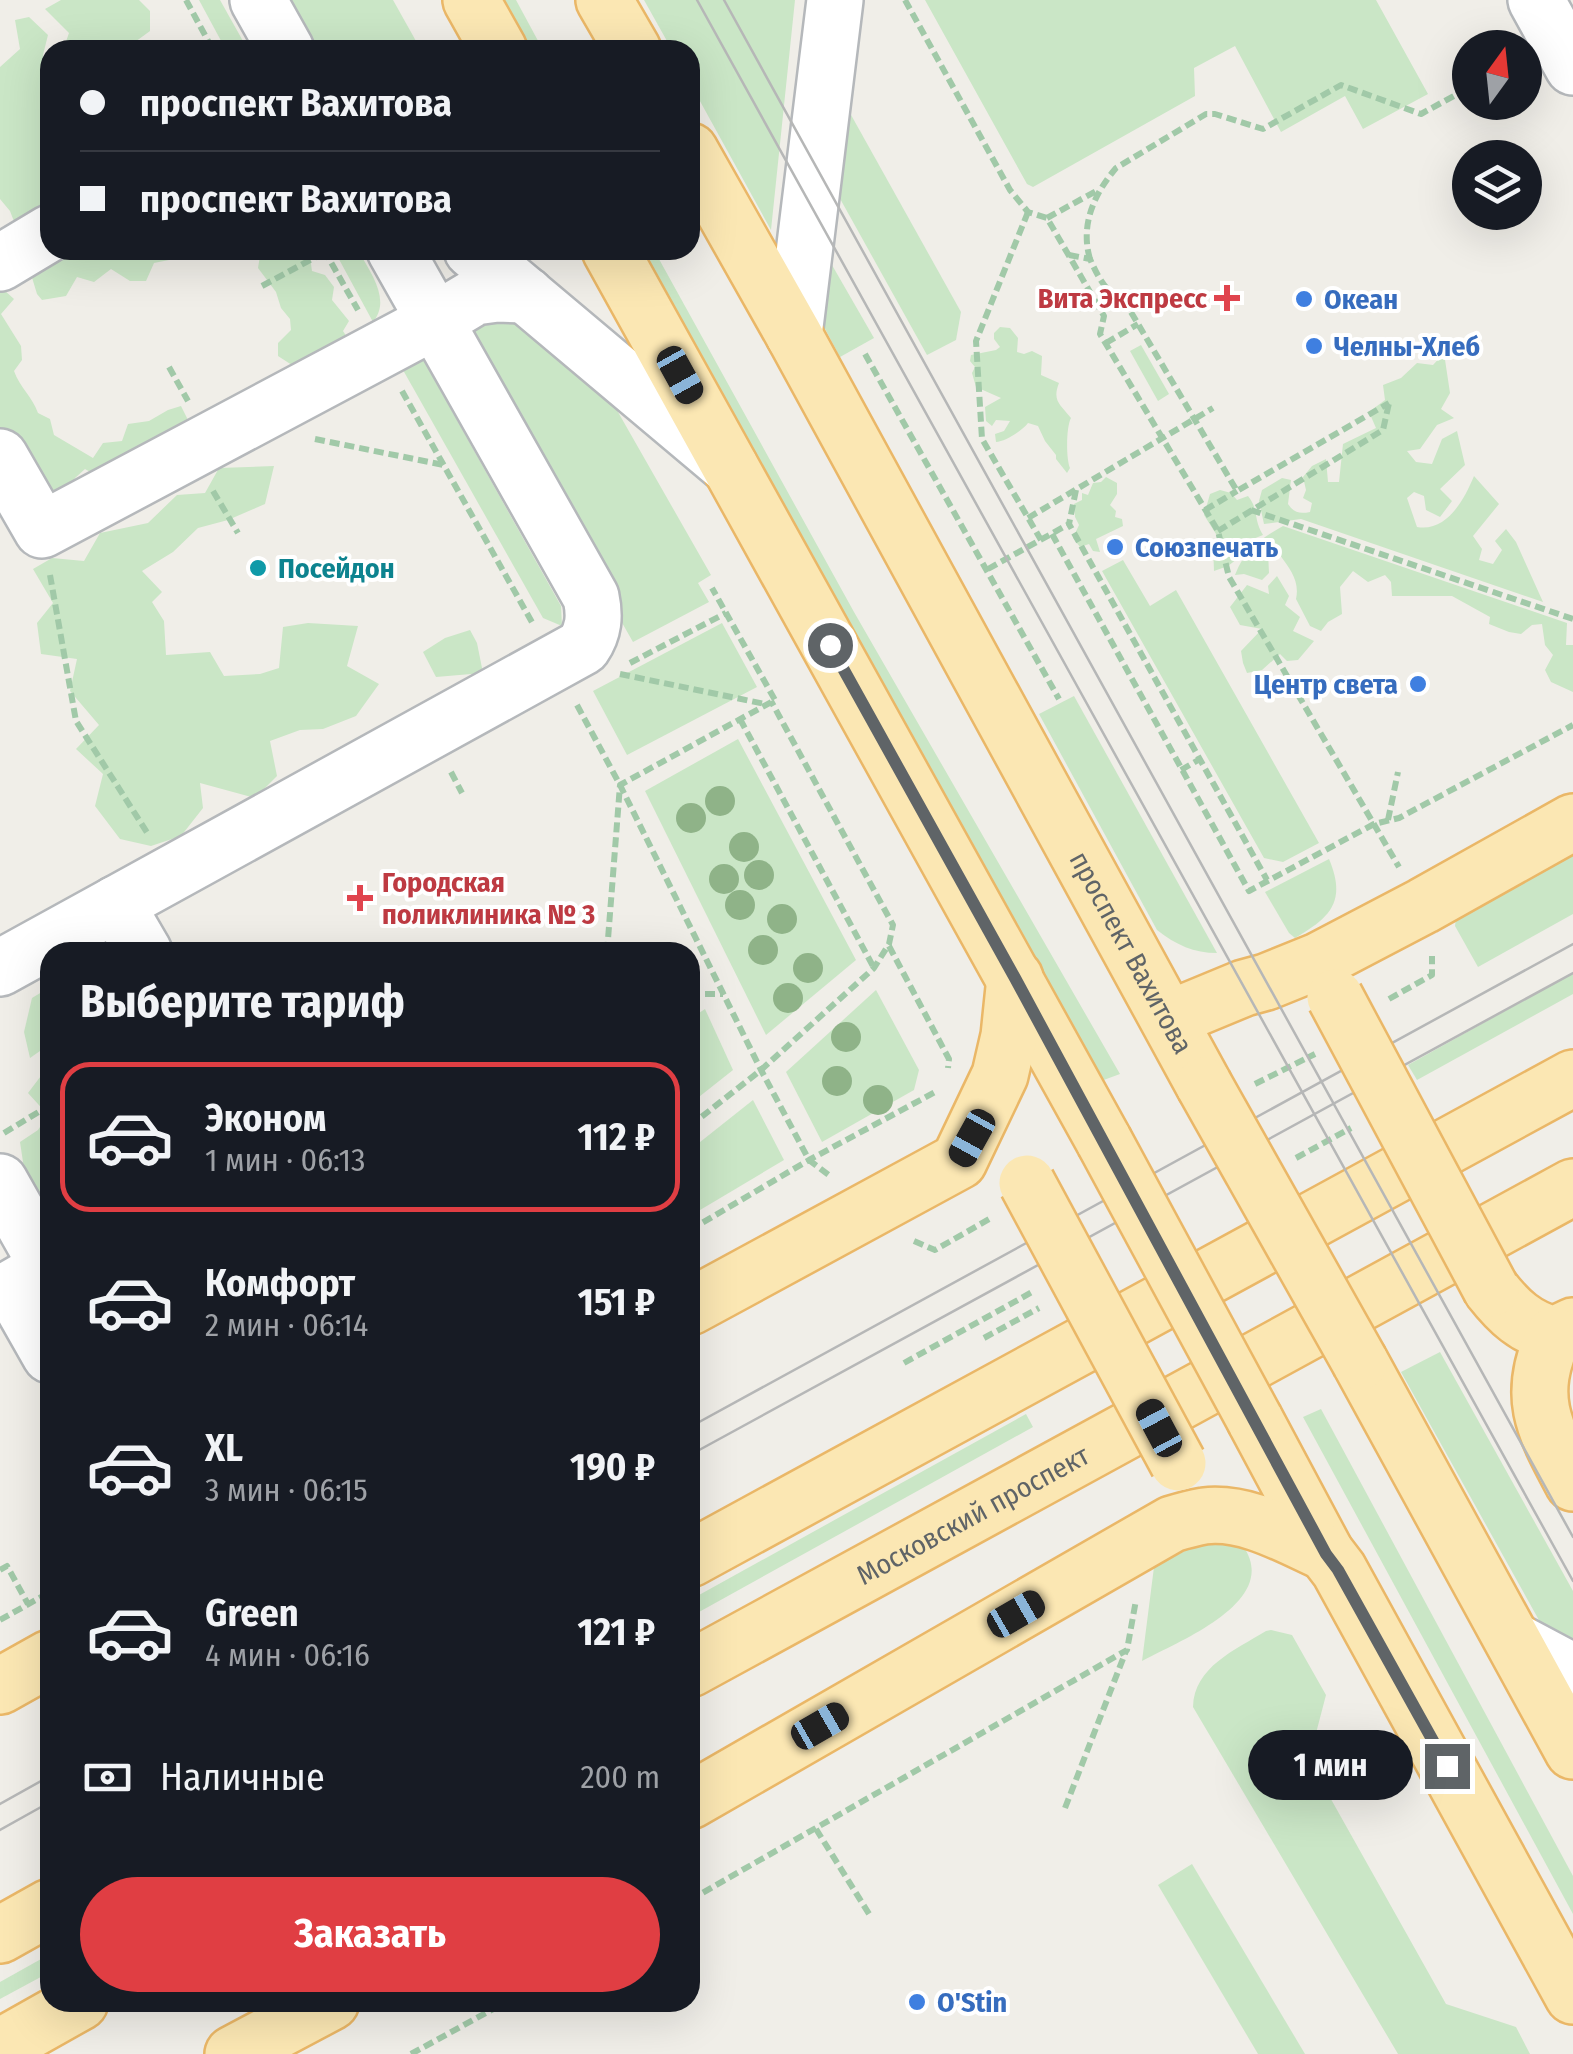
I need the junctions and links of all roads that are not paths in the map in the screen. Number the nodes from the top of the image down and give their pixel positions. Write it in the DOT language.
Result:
graph roads {
  1 [pos="258,0"];
  2 [pos="471,0"];
  3 [pos="604,0"];
  4 [pos="835,0"];
  5 [pos="1536,0"];
  6 [pos="280,40"];
  7 [pos="493,40"];
  8 [pos="627,40"];
  9 [pos="1573,66"];
  10 [pos="700,169"];
  11 [pos="40,239"];
  12 [pos="401,260"];
  13 [pos="484,260"];
  14 [pos="616,260"];
  15 [pos="0,263"];
  16 [pos="526,295"];
  17 [pos="435,321"];
  18 [pos="794,335"];
  19 [pos="0,457"];
  20 [pos="732,469"];
  21 [pos="1573,822"];
  22 [pos="116,904"];
  23 [pos="47,942"];
  24 [pos="138,942"];
  25 [pos="40,946"];
  26 [pos="0,968"];
  27 [pos="1015,978"];
  28 [pos="1343,989"];
  29 [pos="1169,1020"];
  30 [pos="1573,1078"];
  31 [pos="959,1161"];
  32 [pos="0,1182"];
  33 [pos="1573,1187"];
  34 [pos="40,1251"];
  35 [pos="40,1272"];
  36 [pos="700,1302"];
  37 [pos="1563,1330"];
  38 [pos="40,1337"];
  39 [pos="0,1357"];
  40 [pos="40,1367"];
  41 [pos="1573,1483"];
  42 [pos="1159,1532"];
  43 [pos="700,1553"];
  44 [pos="1326,1554"];
  45 [pos="1512,1640"];
  46 [pos="40,1664"];
  47 [pos="700,1664"];
  48 [pos="1573,1672"];
  49 [pos="0,1686"];
  50 [pos="1573,1751"];
  51 [pos="700,1795"];
  52 [pos="40,1913"];
  53 [pos="0,1935"];
  54 [pos="1573,1996"];
  55 [pos="62,2012"];
  56 [pos="312,2012"];
  57 [pos="0,2046"];
  58 [pos="234,2054"];
  1 -- 6 [label="street"];
  2 -- 7 [label="main road"];
  3 -- 8 [label="main road"];
  4 -- 18 [label="street"];
  5 -- 9 [label="street"];
  10 -- 18 [label="main road, проспект Вахитова"];
  11 -- 15 [label="street"];
  12 -- 17 [label="street"];
  13 -- 16 [label="street"];
  14 -- 20 [label="main road"];
  16 -- 17 [label="street"];
  16 -- 20 [label="street"];
  17 -- 19 [label="street"];
  17 -- 22 [label="street"];
  18 -- 29 [label="main road, проспект Вахитова"];
  20 -- 27 [label="main road"];
  21 -- 28 [label="main road"];
  22 -- 23 [label="street"];
  22 -- 24 [label="street"];
  25 -- 26 [label="street"];
  27 -- 31 [label="main road"];
  27 -- 44 [label="main road, bridge"];
  28 -- 29 [label="main road"];
  28 -- 37 [label="main road, bridge"];
  29 -- 45 [label="main road, проспект Вахитова, bridge"];
  30 -- 43 [label="main road"];
  31 -- 36 [label="main road"];
  31 -- 42 [label="main road, bridge"];
  32 -- 34 [label="street"];
  33 -- 47 [label="main road, Московский проспект"];
  35 -- 38 [label="street"];
  37 -- 41 [label="main road"];
  39 -- 40 [label="street"];
  42 -- 44 [label="main road"];
  42 -- 51 [label="main road"];
  44 -- 54 [label="main road"];
  45 -- 48 [label="street"];
  45 -- 50 [label="main road, проспект Вахитова"];
  46 -- 49 [label="main road"];
  52 -- 53 [label="main road"];
  55 -- 57 [label="main road"];
  56 -- 58 [label="main road"];
}
